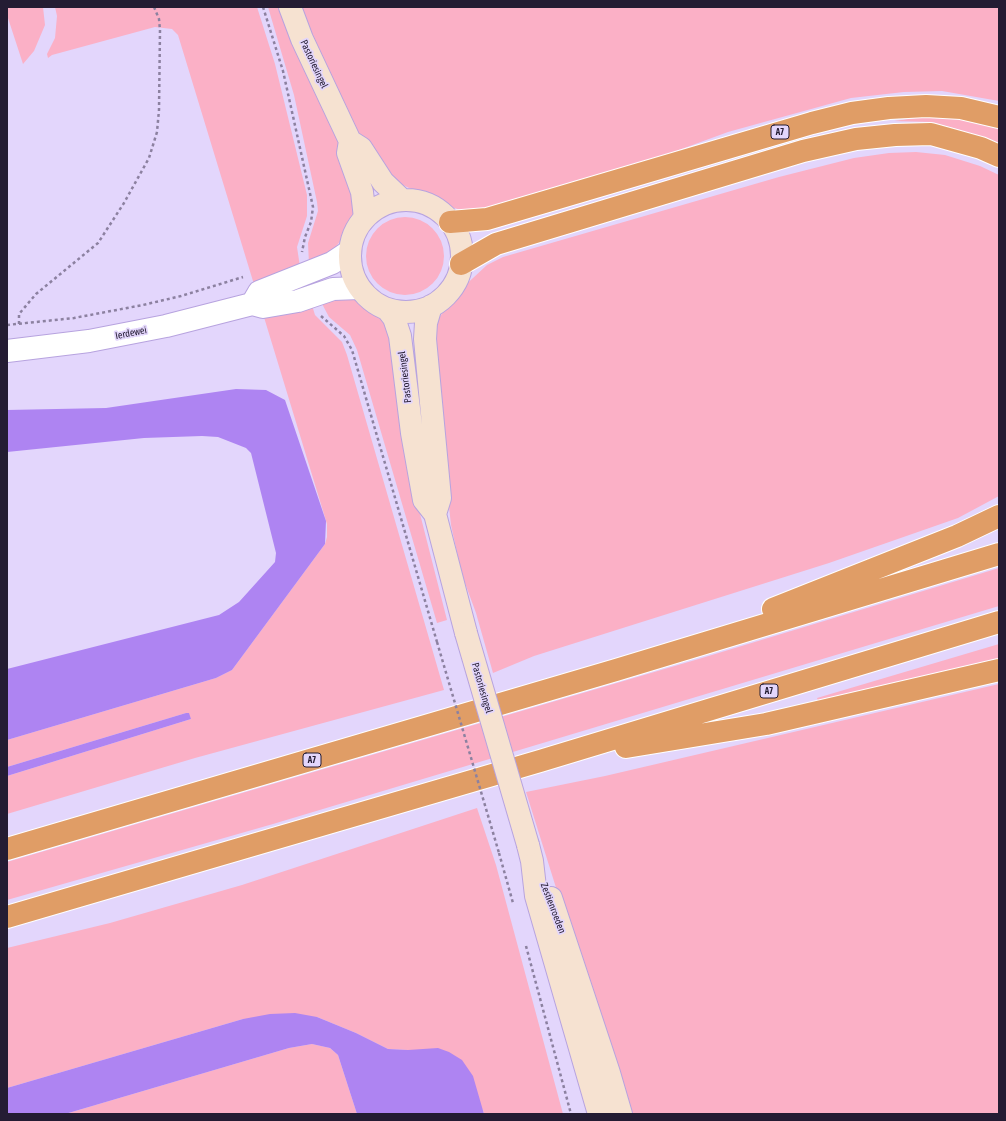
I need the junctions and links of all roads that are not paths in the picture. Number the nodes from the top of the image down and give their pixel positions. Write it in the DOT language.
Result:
graph roads {
  1 [pos="290,7"];
  2 [pos="999,117"];
  3 [pos="350,141"];
  4 [pos="999,156"];
  5 [pos="402,200"];
  6 [pos="365,218"];
  7 [pos="450,222"];
  8 [pos="350,251"];
  9 [pos="461,264"];
  10 [pos="360,288"];
  11 [pos="252,304"];
  12 [pos="431,306"];
  13 [pos="387,309"];
  14 [pos="7,351"];
  15 [pos="435,514"];
  16 [pos="999,516"];
  17 [pos="999,554"];
  18 [pos="999,622"];
  19 [pos="616,670"];
  20 [pos="999,670"];
  21 [pos="540,761"];
  22 [pos="7,849"];
  23 [pos="530,853"];
  24 [pos="7,917"];
  25 [pos="599,1114"];
  26 [pos="621,1114"];
  1 -- 3 [label="main road, Pastoriesingel"];
  2 -- 7 [label="highway, A7"];
  3 -- 5 [label="main road, Pastoriesingel"];
  3 -- 6 [label="main road, Pastoriesingel"];
  4 -- 9 [label="highway"];
  5 -- 6 [label="main road"];
  5 -- 7 [label="main road"];
  6 -- 8 [label="main road"];
  7 -- 9 [label="main road"];
  8 -- 10 [label="main road"];
  8 -- 11 [label="street"];
  9 -- 12 [label="main road"];
  10 -- 11 [label="street, Ierdewei"];
  10 -- 13 [label="main road"];
  11 -- 14 [label="street, Ierdewei"];
  12 -- 13 [label="main road"];
  12 -- 15 [label="main road, Pastoriesingel"];
  13 -- 15 [label="main road, Pastoriesingel"];
  15 -- 23 [label="main road, Pastoriesingel, bridge"];
  16 -- 19 [label="highway, A7"];
  17 -- 19 [label="highway, A7"];
  18 -- 21 [label="highway, A7"];
  19 -- 22 [label="highway, A7"];
  20 -- 21 [label="highway, A7"];
  21 -- 24 [label="highway, A7"];
  23 -- 25 [label="main road, Zestienroeden"];
  23 -- 26 [label="main road, Zestienroeden"];
}
